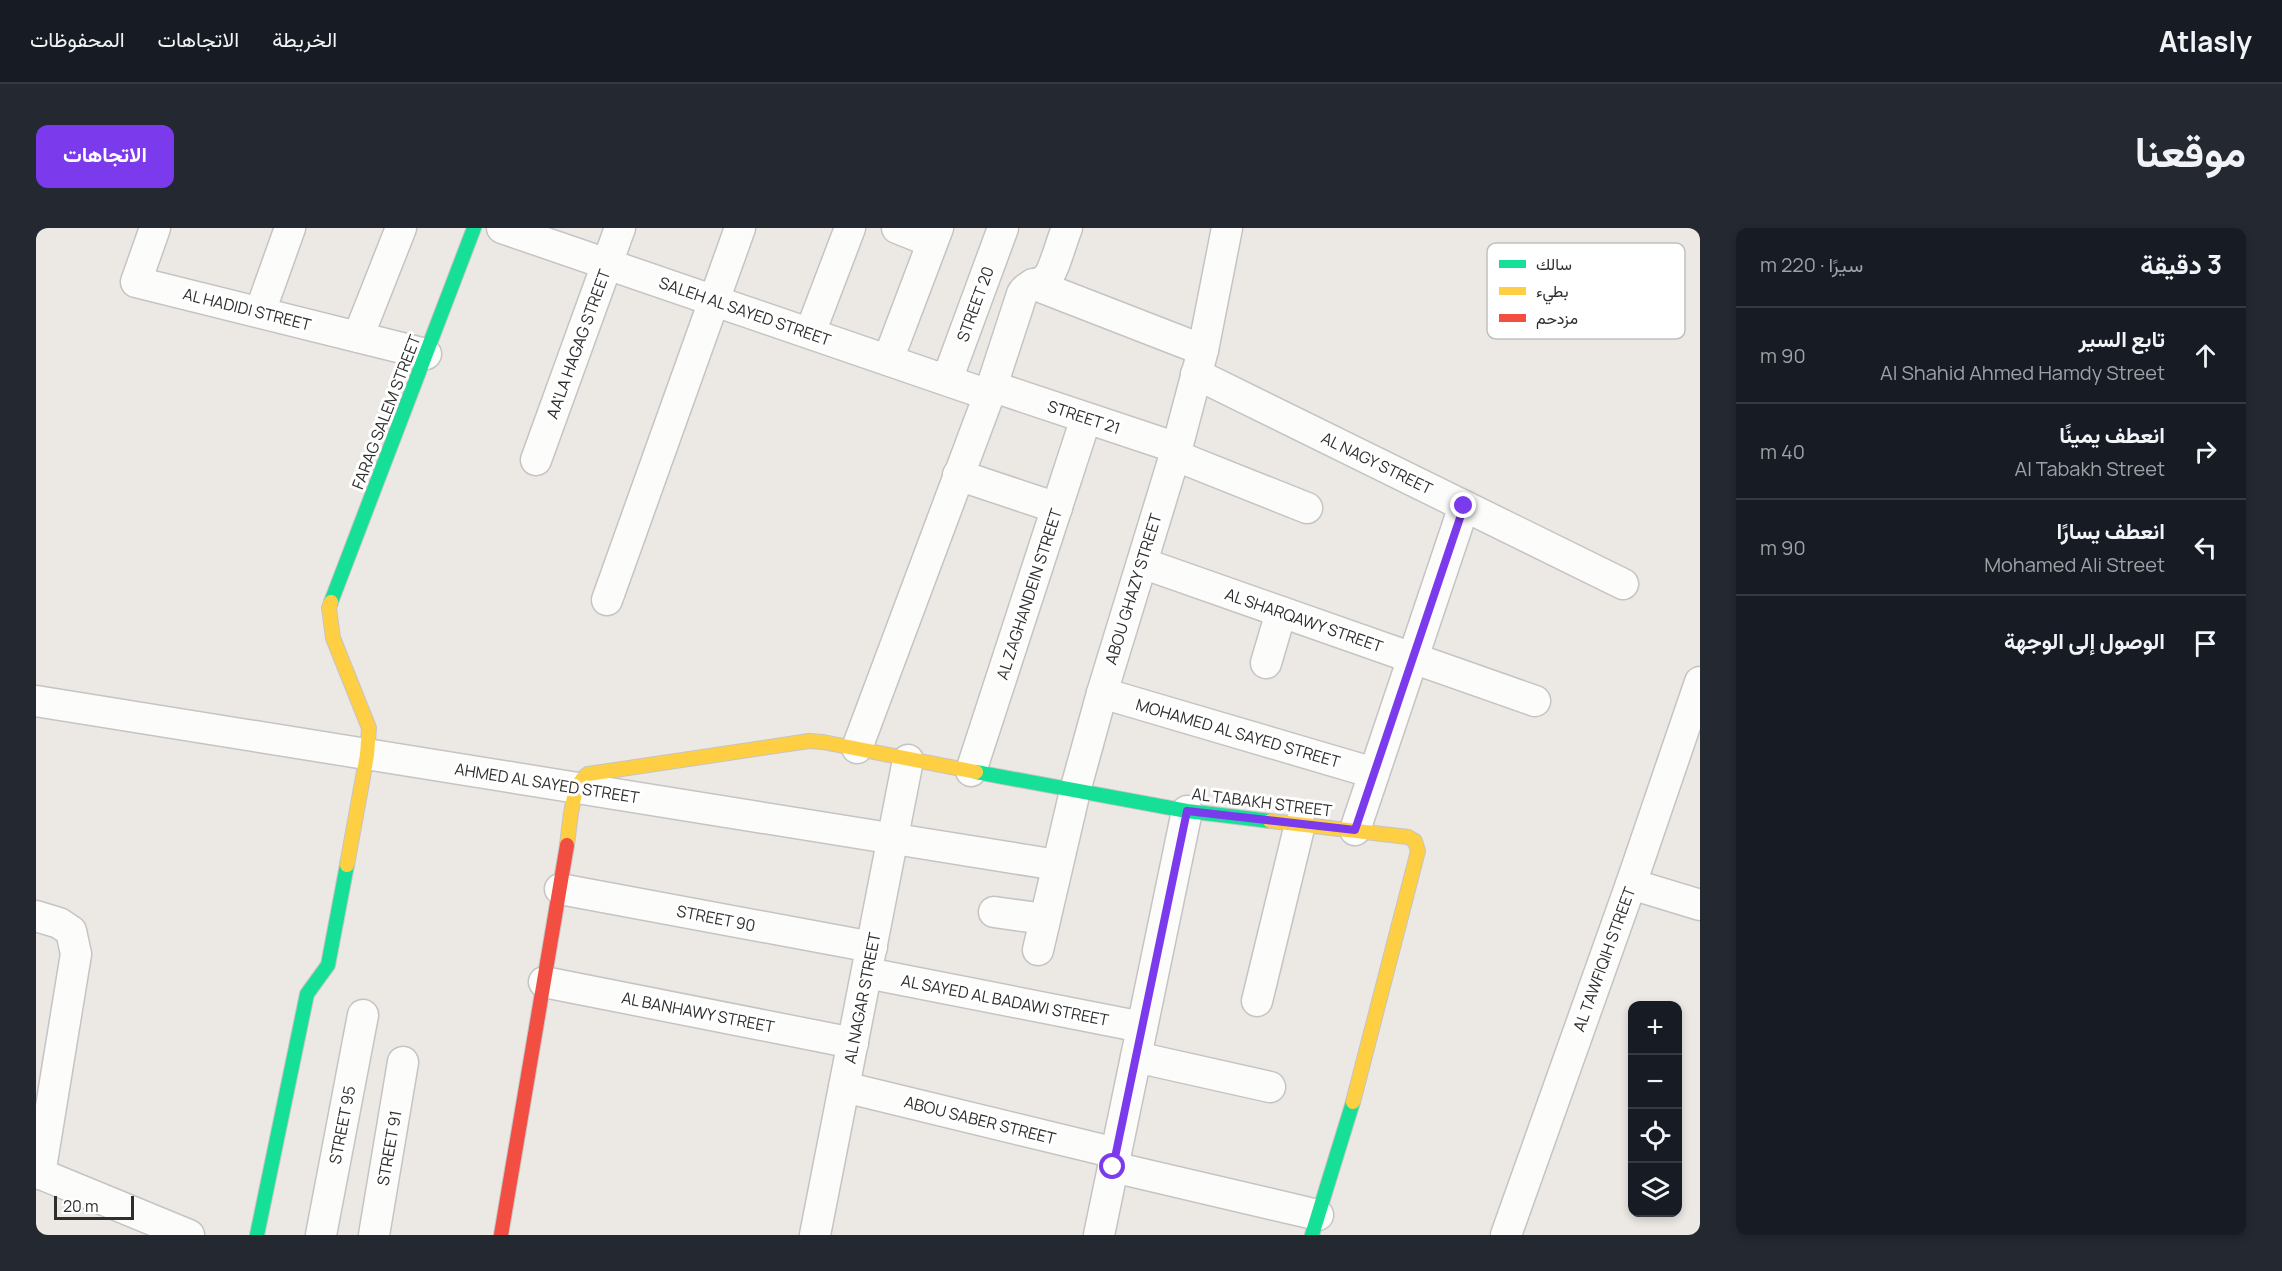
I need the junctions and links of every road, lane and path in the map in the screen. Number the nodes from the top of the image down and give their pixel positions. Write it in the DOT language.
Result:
graph roads {
  1 [pos="155,228"];
  2 [pos="290,228"];
  3 [pos="401,228"];
  4 [pos="474,228"];
  5 [pos="502,228"];
  6 [pos="620,228"];
  7 [pos="740,228"];
  8 [pos="850,228"];
  9 [pos="897,228"];
  10 [pos="1003,228"];
  11 [pos="1066,228"];
  12 [pos="1227,228"];
  13 [pos="935,235"];
  14 [pos="607,264"];
  15 [pos="1033,284"];
  16 [pos="714,301"];
  17 [pos="260,312"];
  18 [pos="810,333"];
  19 [pos="358,337"];
  20 [pos="426,354"];
  21 [pos="888,360"];
  22 [pos="1200,362"];
  23 [pos="947,380"];
  24 [pos="990,390"];
  25 [pos="1086,418"];
  26 [pos="1175,451"];
  27 [pos="536,460"];
  28 [pos="958,475"];
  29 [pos="1464,506"];
  30 [pos="1057,508"];
  31 [pos="1307,508"];
  32 [pos="1142,564"];
  33 [pos="1623,584"];
  34 [pos="607,600"];
  35 [pos="1281,612"];
  36 [pos="1413,658"];
  37 [pos="1266,663"];
  38 [pos="1700,682"];
  39 [pos="1102,693"];
  40 [pos="36,701"];
  41 [pos="1535,701"];
  42 [pos="857,748"];
  43 [pos="367,754"];
  44 [pos="908,760"];
  45 [pos="971,771"];
  46 [pos="1374,773"];
  47 [pos="576,788"];
  48 [pos="1075,791"];
  49 [pos="1187,811"];
  50 [pos="1300,824"];
  51 [pos="1355,830"];
  52 [pos="893,839"];
  53 [pos="1058,865"];
  54 [pos="1631,884"];
  55 [pos="560,890"];
  56 [pos="1700,905"];
  57 [pos="994,912"];
  58 [pos="36,916"];
  59 [pos="1045,919"];
  60 [pos="1038,951"];
  61 [pos="869,960"];
  62 [pos="544,982"];
  63 [pos="1257,1001"];
  64 [pos="363,1015"];
  65 [pos="1142,1027"];
  66 [pos="853,1043"];
  67 [pos="1136,1057"];
  68 [pos="403,1062"];
  69 [pos="844,1087"];
  70 [pos="1270,1087"];
  71 [pos="1115,1160"];
  72 [pos="38,1173"];
  73 [pos="1315,1225"];
  74 [pos="189,1235"];
  75 [pos="257,1235"];
  76 [pos="321,1235"];
  77 [pos="374,1235"];
  78 [pos="501,1235"];
  79 [pos="815,1235"];
  80 [pos="1099,1235"];
  81 [pos="1507,1235"];
  1 -- 17 [label="street, AL HADIDI STREET"];
  2 -- 17 [label="street"];
  3 -- 19 [label="street"];
  4 -- 20 [label="street, FARAG SALEM STREET"];
  5 -- 14 [label="street, SALEH AL SAYED STREET"];
  6 -- 14 [label="street, AA'LA HAGAG STREET"];
  7 -- 16 [label="street"];
  8 -- 18 [label="street"];
  9 -- 13 [label="street"];
  10 -- 23 [label="street, STREET 20"];
  11 -- 15 [label="street"];
  12 -- 22 [label="street, ABOU GHAZY STREET"];
  13 -- 21 [label="street"];
  14 -- 16 [label="street, SALEH AL SAYED STREET"];
  14 -- 27 [label="street, AA'LA HAGAG STREET"];
  15 -- 22 [label="street, AL NAGY STREET"];
  15 -- 24 [label="street"];
  16 -- 18 [label="street, SALEH AL SAYED STREET"];
  16 -- 34 [label="street"];
  17 -- 19 [label="street, AL HADIDI STREET"];
  18 -- 21 [label="street, SALEH AL SAYED STREET"];
  19 -- 20 [label="street, AL HADIDI STREET"];
  20 -- 43 [label="street, FARAG SALEM STREET"];
  21 -- 23 [label="street, SALEH AL SAYED STREET"];
  22 -- 26 [label="street, ABOU GHAZY STREET"];
  22 -- 29 [label="street, AL NAGY STREET"];
  23 -- 24 [label="street, SALEH AL SAYED STREET"];
  24 -- 25 [label="street, STREET 21"];
  24 -- 28 [label="street"];
  25 -- 26 [label="street, STREET 21"];
  25 -- 30 [label="street, AL ZAGHANDEIN STREET"];
  26 -- 31 [label="street, STREET 21"];
  26 -- 32 [label="street, ABOU GHAZY STREET"];
  28 -- 30 [label="street"];
  28 -- 42 [label="street"];
  29 -- 33 [label="street, AL NAGY STREET"];
  29 -- 36 [label="street"];
  30 -- 45 [label="street, AL ZAGHANDEIN STREET"];
  32 -- 35 [label="street, AL SHARQAWY STREET"];
  32 -- 39 [label="street, ABOU GHAZY STREET"];
  35 -- 36 [label="street, AL SHARQAWY STREET"];
  35 -- 37 [label="street"];
  36 -- 41 [label="street, AL SHARQAWY STREET"];
  36 -- 46 [label="street"];
  38 -- 54 [label="street, AL TAWFIQIH STREET"];
  39 -- 46 [label="street, MOHAMED AL SAYED STREET"];
  39 -- 48 [label="street, ABOU GHAZY STREET"];
  40 -- 43 [label="street, AHMED AL SAYED STREET"];
  42 -- 44 [label="street, AL TABAKH STREET"];
  42 -- 47 [label="street, AL TABAKH STREET"];
  43 -- 47 [label="street, AHMED AL SAYED STREET"];
  43 -- 75 [label="street"];
  44 -- 45 [label="street, AL TABAKH STREET"];
  44 -- 52 [label="street, AL NAGAR STREET"];
  45 -- 48 [label="street, AL TABAKH STREET"];
  46 -- 51 [label="street"];
  47 -- 52 [label="street, AHMED AL SAYED STREET"];
  47 -- 55 [label="street"];
  48 -- 49 [label="street, AL TABAKH STREET"];
  48 -- 53 [label="street, ABOU GHAZY STREET"];
  49 -- 50 [label="street, AL TABAKH STREET"];
  49 -- 65 [label="street"];
  50 -- 51 [label="street, AL TABAKH STREET"];
  50 -- 63 [label="street"];
  51 -- 73 [label="street, AL TABAKH STREET"];
  52 -- 53 [label="street, AHMED AL SAYED STREET"];
  52 -- 61 [label="street, AL NAGAR STREET"];
  53 -- 59 [label="street, ABOU GHAZY STREET"];
  54 -- 56 [label="street"];
  54 -- 81 [label="street, AL TAWFIQIH STREET"];
  55 -- 61 [label="street, STREET 90"];
  55 -- 62 [label="street"];
  57 -- 59 [label="street"];
  58 -- 72 [label="street"];
  59 -- 60 [label="street, ABOU GHAZY STREET"];
  61 -- 65 [label="street, AL SAYED AL BADAWI STREET"];
  61 -- 66 [label="street, AL NAGAR STREET"];
  62 -- 66 [label="street, AL BANHAWY STREET"];
  62 -- 78 [label="street"];
  64 -- 76 [label="street, STREET 95"];
  65 -- 67 [label="street"];
  66 -- 69 [label="street, AL NAGAR STREET"];
  67 -- 70 [label="street"];
  67 -- 71 [label="street"];
  68 -- 77 [label="street, STREET 91"];
  69 -- 71 [label="street, ABOU SABER STREET"];
  69 -- 79 [label="street, AL NAGAR STREET"];
  71 -- 73 [label="street, ABOU SABER STREET"];
  71 -- 80 [label="street"];
  72 -- 74 [label="street"];
}
